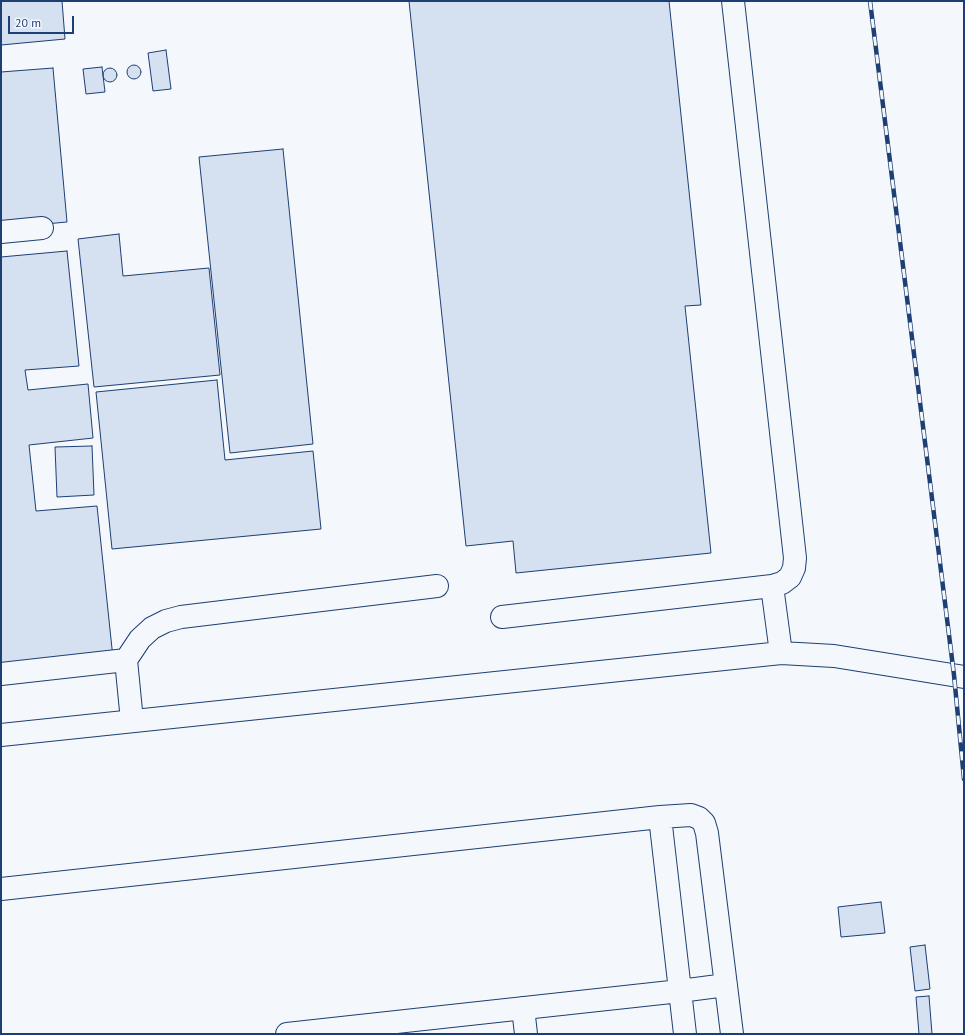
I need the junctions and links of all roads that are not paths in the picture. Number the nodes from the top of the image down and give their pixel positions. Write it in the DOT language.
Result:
graph roads {
  1 [pos="733,1"];
  2 [pos="42,228"];
  3 [pos="1,232"];
  4 [pos="437,586"];
  5 [pos="772,586"];
  6 [pos="502,617"];
  7 [pos="781,653"];
  8 [pos="126,660"];
  9 [pos="1,674"];
  10 [pos="964,677"];
  11 [pos="132,721"];
  12 [pos="1,735"];
  13 [pos="660,817"];
  14 [pos="1,889"];
  15 [pos="726,985"];
  16 [pos="680,991"];
  17 [pos="523,1008"];
  18 [pos="316,1032"];
  19 [pos="287,1034"];
  20 [pos="526,1034"];
  21 [pos="685,1034"];
  22 [pos="732,1034"];
  1 -- 5 [label="street"];
  2 -- 3 [label="street"];
  4 -- 8 [label="street"];
  5 -- 6 [label="street"];
  5 -- 7 [label="street"];
  7 -- 10 [label="street"];
  7 -- 11 [label="street"];
  8 -- 9 [label="street"];
  8 -- 11 [label="street"];
  11 -- 12 [label="street"];
  13 -- 14 [label="street"];
  13 -- 15 [label="street"];
  13 -- 16 [label="street"];
  15 -- 16 [label="street"];
  15 -- 22 [label="street"];
  16 -- 17 [label="street"];
  16 -- 21 [label="street"];
  17 -- 18 [label="street"];
  17 -- 20 [label="street"];
  18 -- 19 [label="street"];
}
